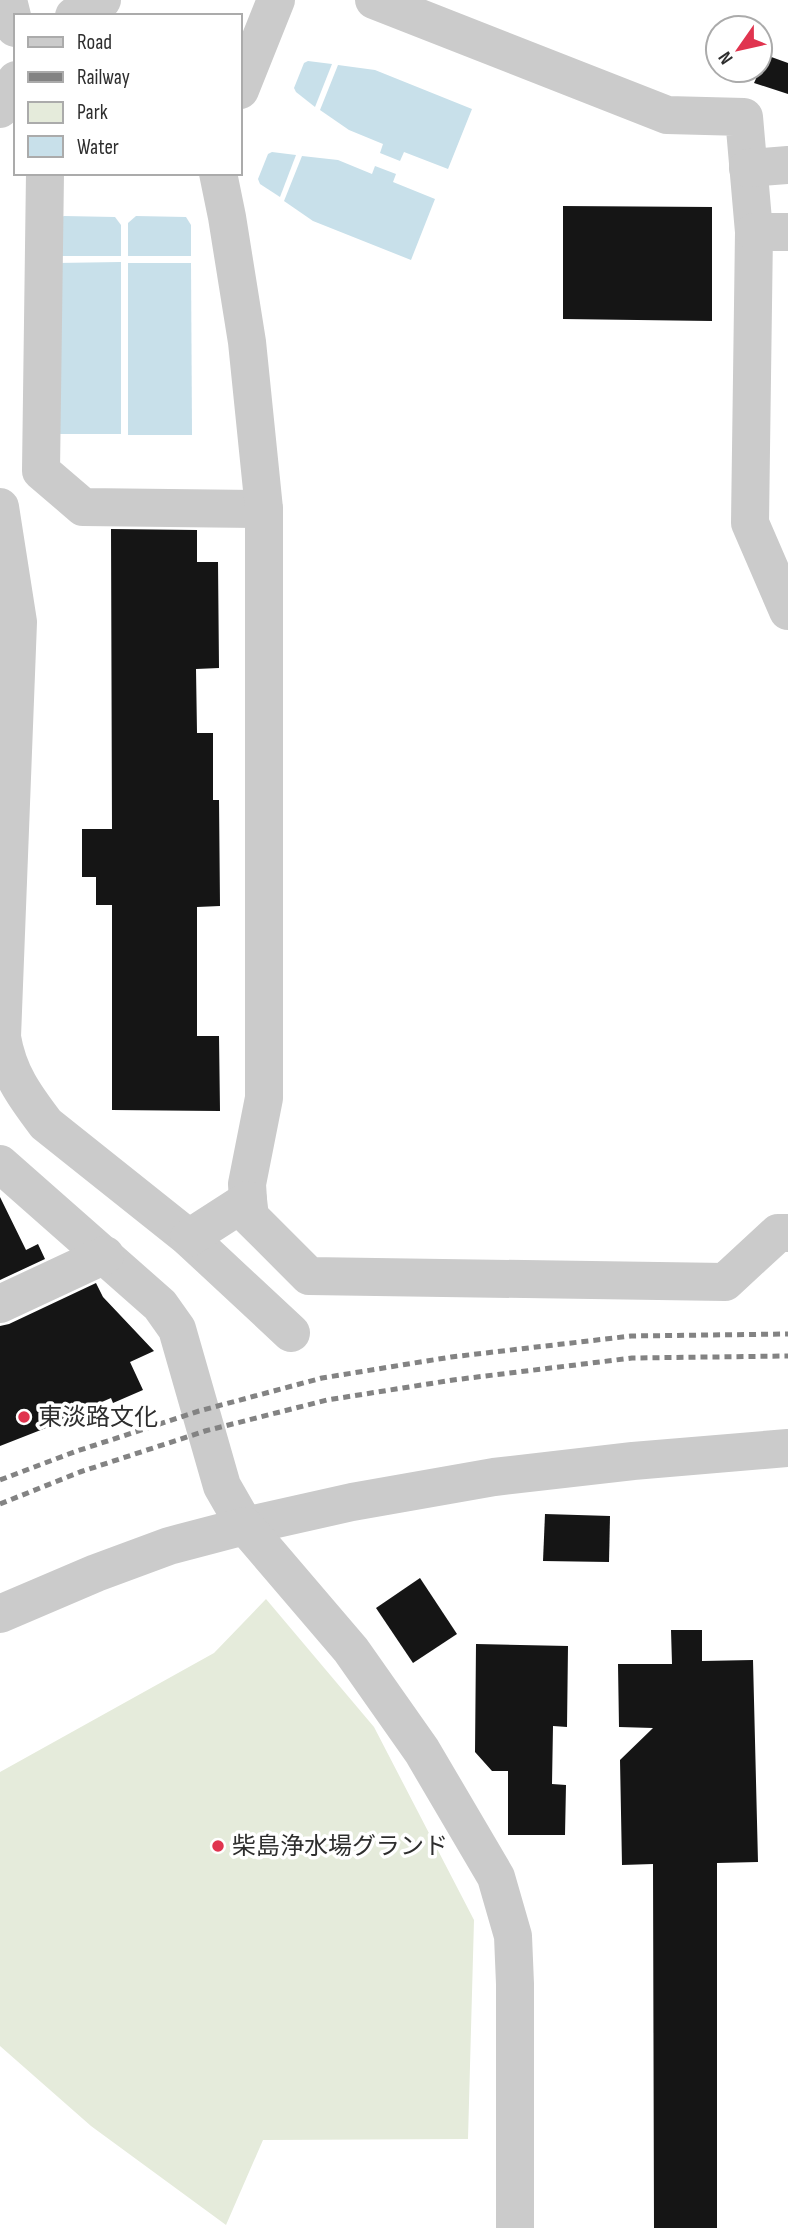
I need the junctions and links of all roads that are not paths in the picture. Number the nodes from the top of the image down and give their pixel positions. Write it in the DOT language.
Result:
graph roads {
  1 [pos="8,0"];
  2 [pos="102,0"];
  3 [pos="276,0"];
  4 [pos="374,0"];
  5 [pos="78,14"];
  6 [pos="14,24"];
  7 [pos="14,84"];
  8 [pos="242,85"];
  9 [pos="0,109"];
  10 [pos="788,165"];
  11 [pos="748,167"];
  12 [pos="45,175"];
  13 [pos="218,175"];
  14 [pos="771,232"];
  15 [pos="0,507"];
  16 [pos="264,509"];
  17 [pos="788,611"];
  18 [pos="0,1164"];
  19 [pos="248,1200"];
  20 [pos="788,1233"];
  21 [pos="189,1238"];
  22 [pos="105,1255"];
  23 [pos="0,1304"];
  24 [pos="291,1333"];
  25 [pos="788,1448"];
  26 [pos="245,1526"];
  27 [pos="0,1614"];
  28 [pos="516,2228"];
  1 -- 6 [label="street"];
  2 -- 5 [label="street"];
  3 -- 8 [label="street"];
  4 -- 11 [label="street"];
  7 -- 9 [label="street"];
  10 -- 11 [label="street"];
  11 -- 14 [label="street"];
  12 -- 16 [label="street"];
  13 -- 16 [label="street"];
  14 -- 17 [label="street"];
  15 -- 21 [label="street"];
  16 -- 19 [label="street"];
  18 -- 22 [label="street"];
  19 -- 20 [label="street"];
  19 -- 21 [label="street"];
  21 -- 24 [label="street"];
  22 -- 23 [label="street"];
  22 -- 26 [label="street"];
  25 -- 26 [label="street"];
  26 -- 27 [label="street"];
  26 -- 28 [label="street"];
}
